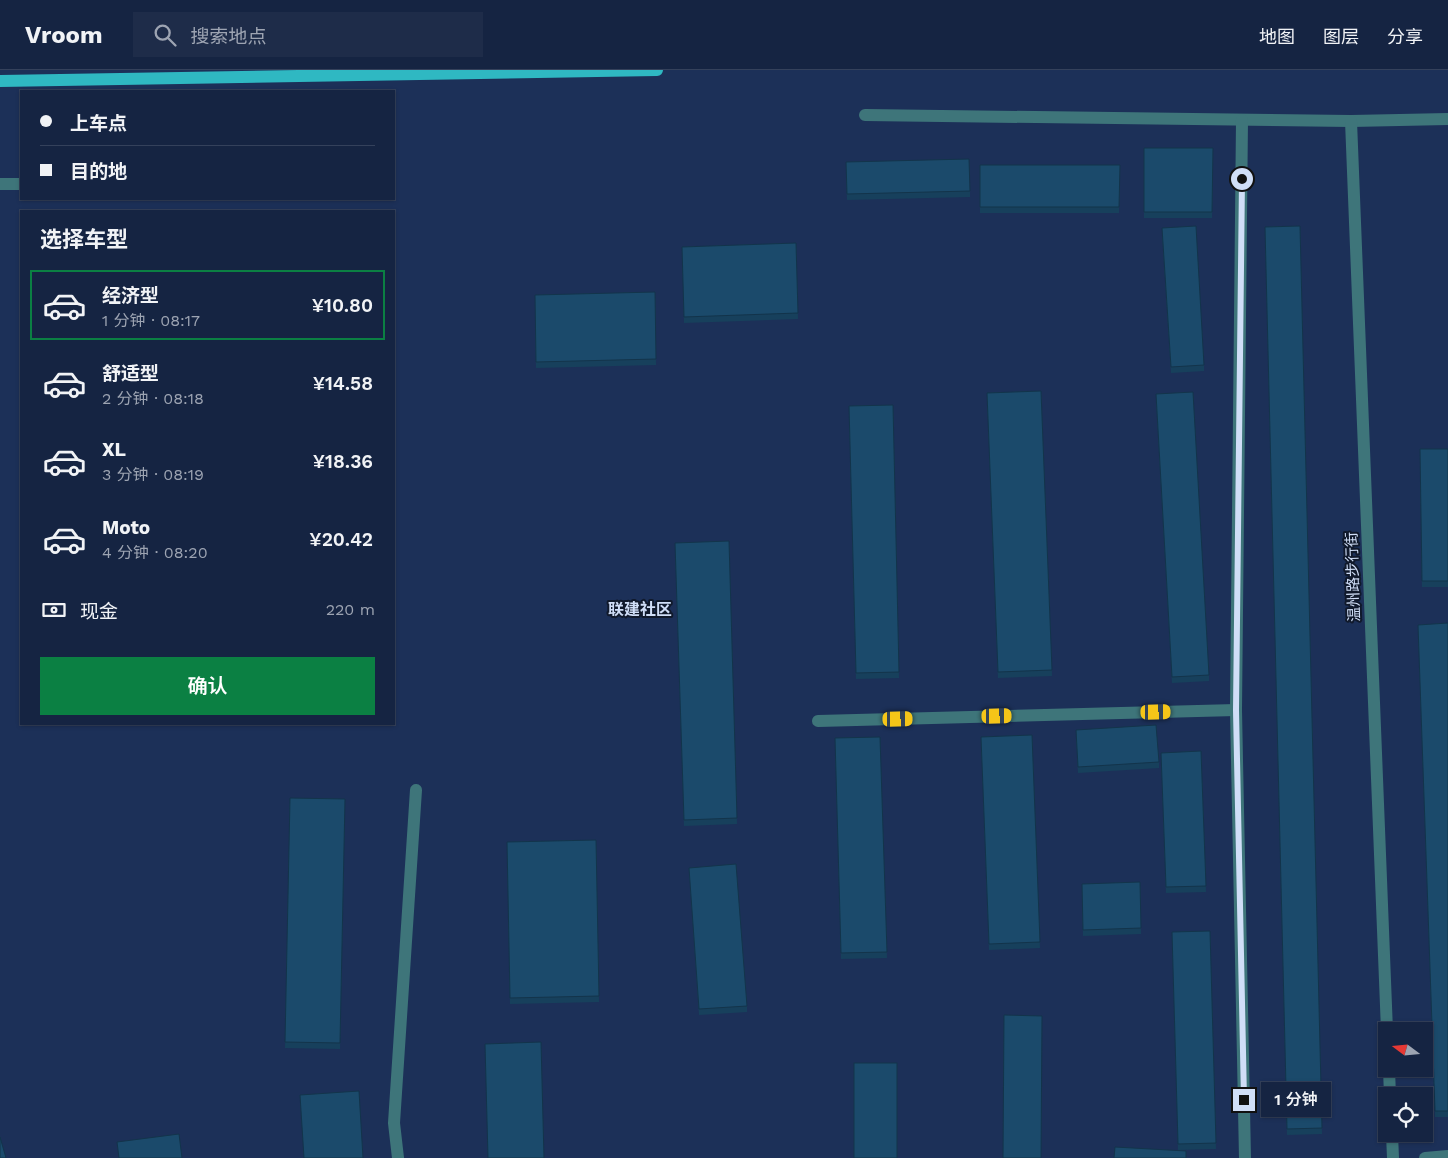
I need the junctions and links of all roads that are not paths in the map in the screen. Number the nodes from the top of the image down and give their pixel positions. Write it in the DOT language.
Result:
graph roads {
  1 [pos="657,70"];
  2 [pos="0,81"];
  3 [pos="865,115"];
  4 [pos="1448,119"];
  5 [pos="1242,120"];
  6 [pos="1351,121"];
  7 [pos="0,184"];
  8 [pos="20,184"];
  9 [pos="1236,710"];
  10 [pos="818,721"];
  11 [pos="416,790"];
  12 [pos="1388,1022"];
  13 [pos="1392,1142"];
  14 [pos="1448,1156"];
  15 [pos="398,1158"];
  16 [pos="1245,1158"];
  17 [pos="1392,1158"];
  18 [pos="1425,1158"];
  1 -- 2 [label="main road"];
  3 -- 5 [label="street"];
  4 -- 6 [label="street"];
  5 -- 6 [label="street"];
  5 -- 9 [label="street"];
  6 -- 12 [label="street, 温州路步行街"];
  7 -- 8 [label="street"];
  9 -- 10 [label="street"];
  9 -- 16 [label="street"];
  11 -- 15 [label="street"];
  13 -- 17 [label="street"];
  14 -- 18 [label="street"];
}
